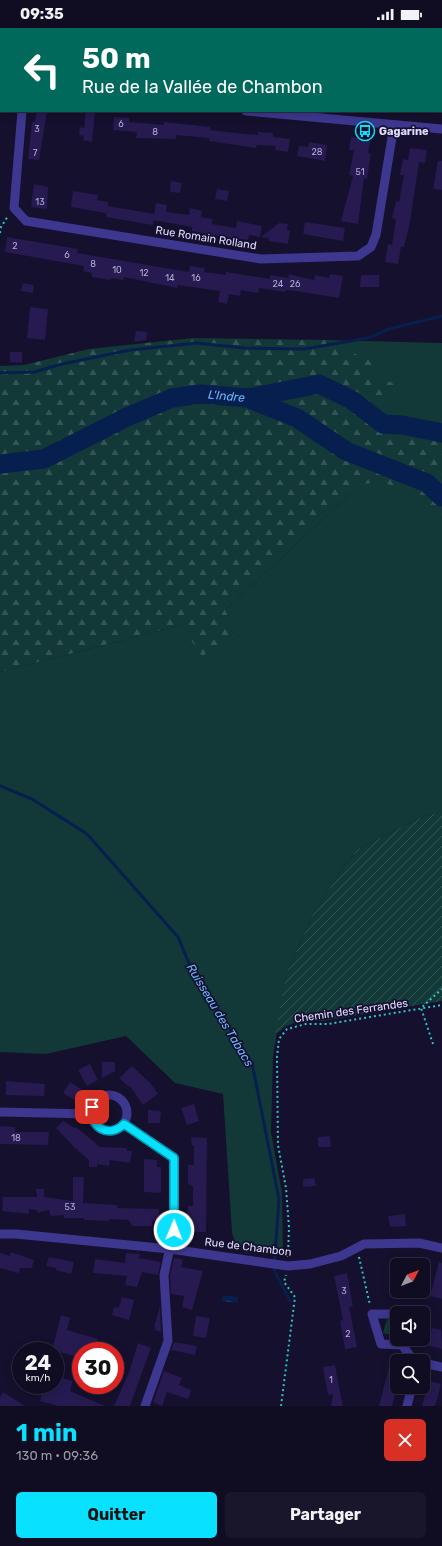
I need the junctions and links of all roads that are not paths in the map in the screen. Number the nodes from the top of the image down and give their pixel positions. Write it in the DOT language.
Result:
graph roads {
  1 [pos="22,112"];
  2 [pos="270,112"];
  3 [pos="317,114"];
  4 [pos="394,125"];
  5 [pos="442,129"];
  6 [pos="0,1112"];
  7 [pos="91,1114"];
  8 [pos="124,1124"];
  9 [pos="0,1234"];
  10 [pos="170,1248"];
  11 [pos="442,1248"];
  12 [pos="390,1314"];
  13 [pos="390,1343"];
  14 [pos="430,1364"];
  15 [pos="442,1367"];
  16 [pos="410,1394"];
  17 [pos="145,1406"];
  18 [pos="407,1406"];
  1 -- 4 [label="street, Rue Romain Rolland"];
  2 -- 3 [label="street"];
  3 -- 4 [label="street"];
  4 -- 5 [label="street"];
  6 -- 7 [label="street"];
  7 -- 8 [label="street"];
  7 -- 8 [label="street"];
  8 -- 10 [label="street"];
  9 -- 10 [label="street, Rue de Chambon"];
  10 -- 11 [label="street, Rue de Chambon"];
  10 -- 17 [label="street"];
  12 -- 13 [label="street"];
  14 -- 15 [label="street"];
  16 -- 18 [label="street"];
}
